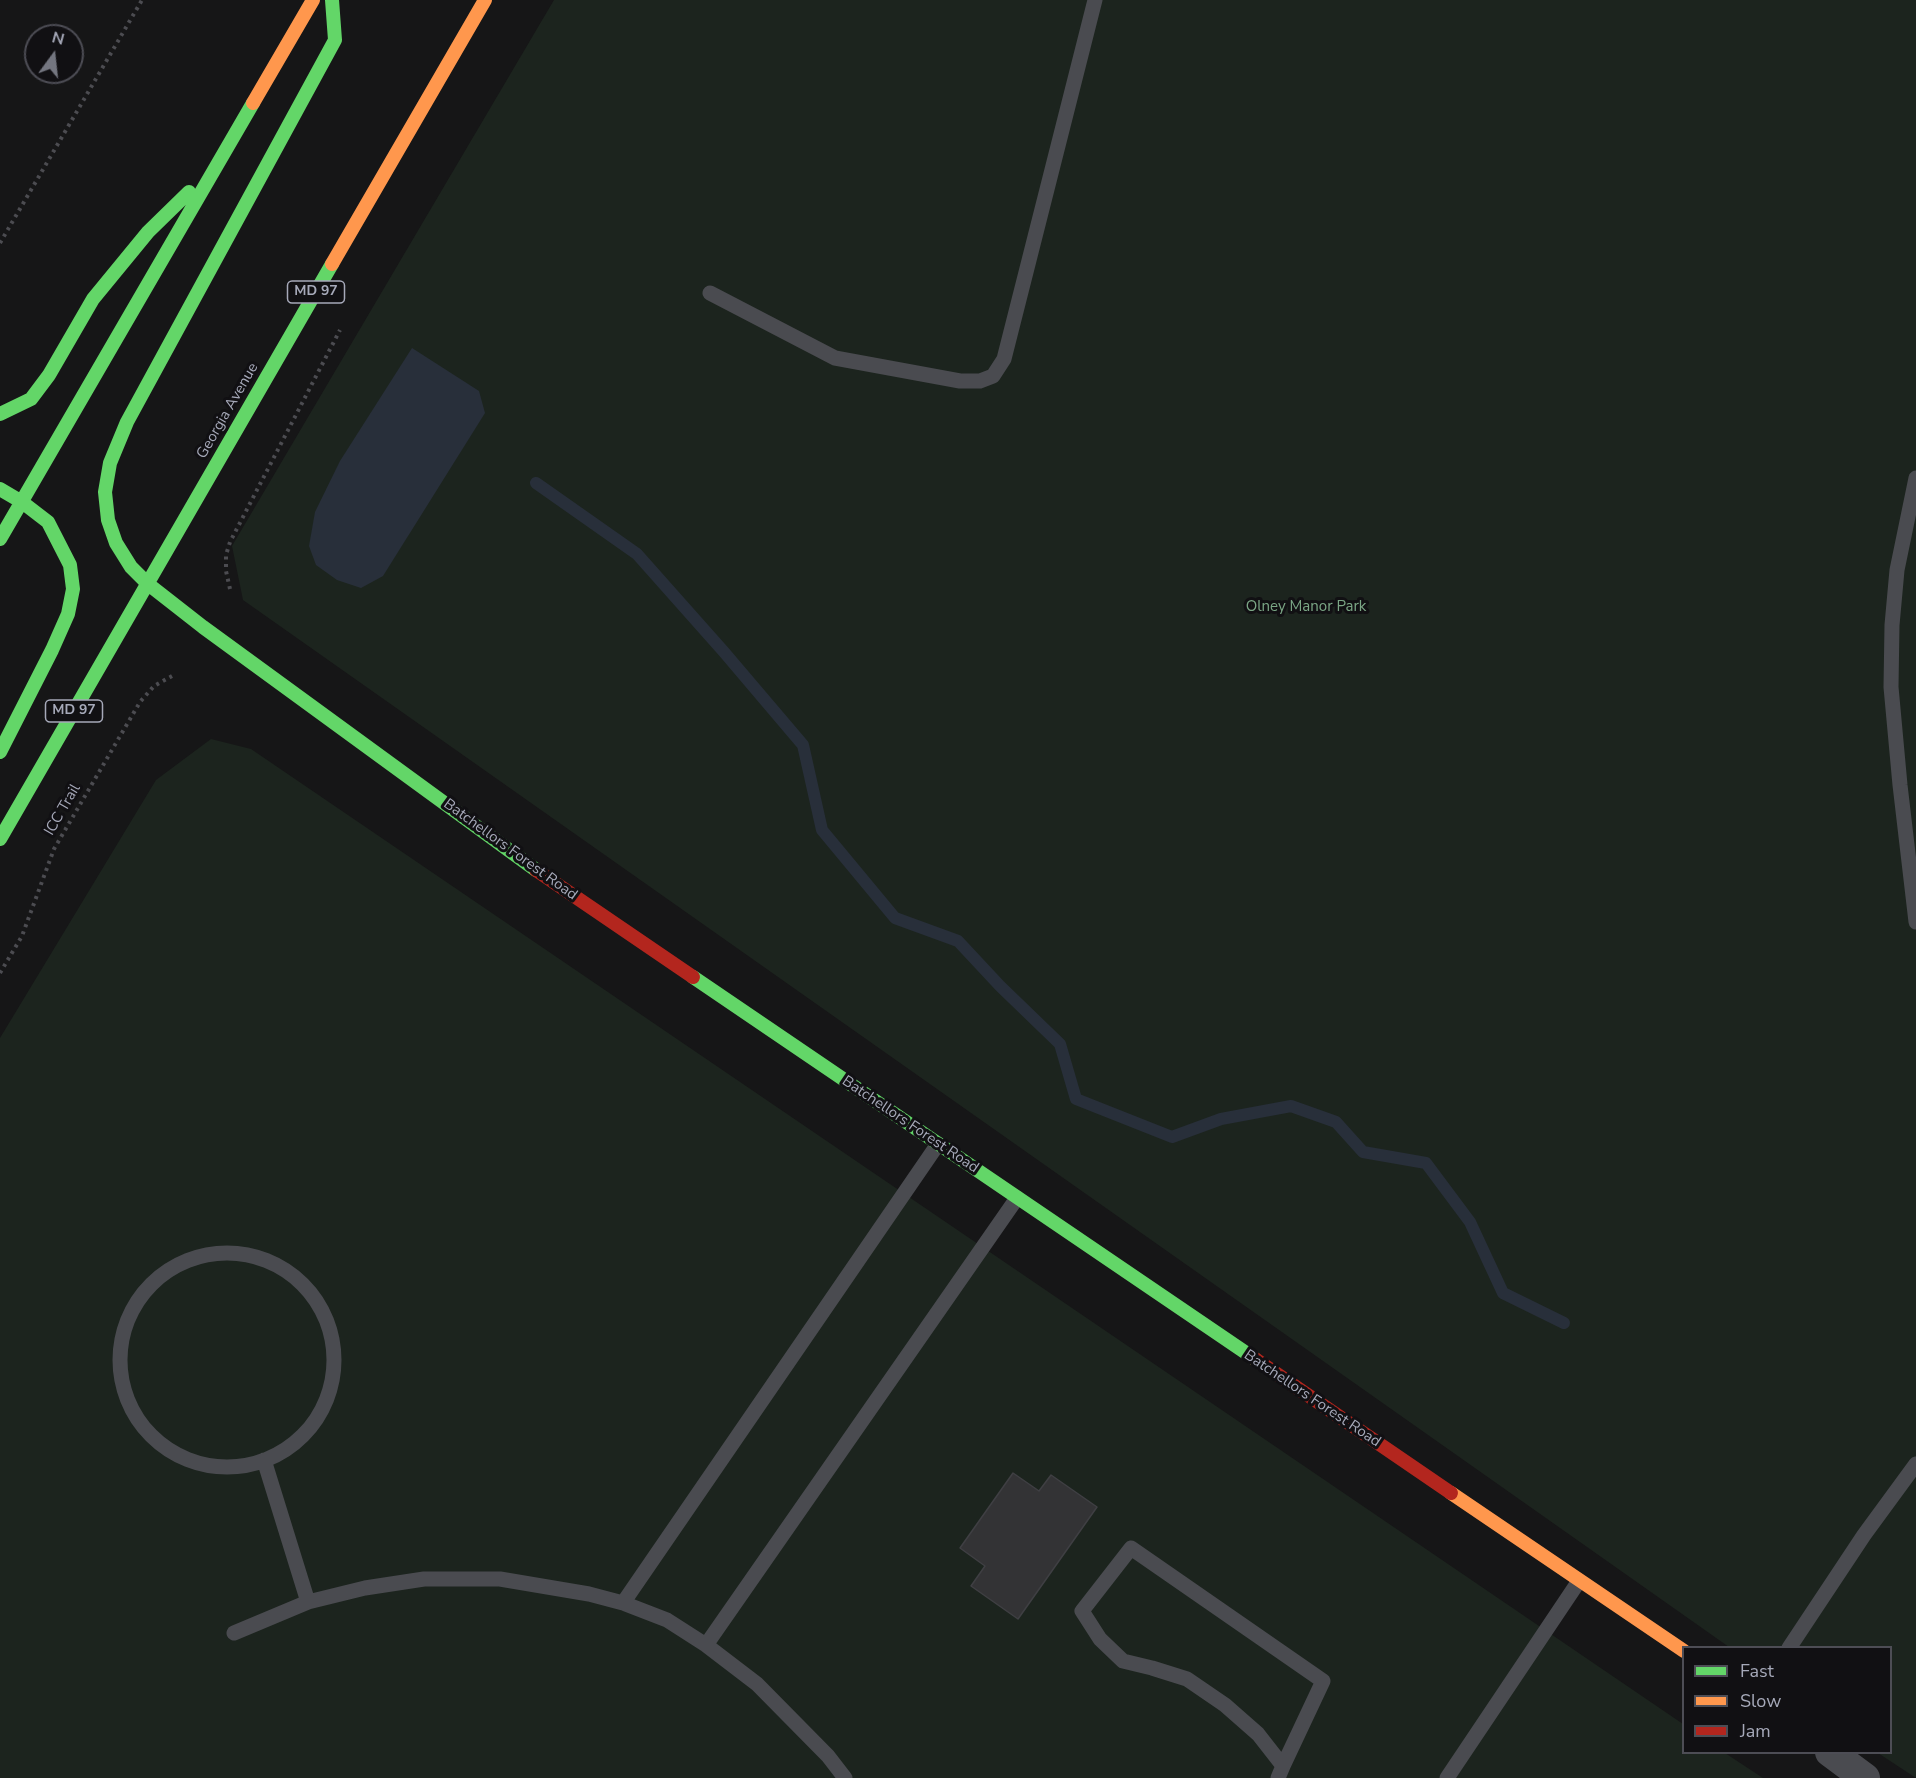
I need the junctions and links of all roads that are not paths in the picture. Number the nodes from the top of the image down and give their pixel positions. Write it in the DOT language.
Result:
graph roads {
  1 [pos="313,0"];
  2 [pos="332,0"];
  3 [pos="485,0"];
  4 [pos="1095,0"];
  5 [pos="218,164"];
  6 [pos="710,293"];
  7 [pos="0,414"];
  8 [pos="1916,478"];
  9 [pos="0,489"];
  10 [pos="22,502"];
  11 [pos="0,539"];
  12 [pos="148,584"];
  13 [pos="0,752"];
  14 [pos="0,839"];
  15 [pos="1916,922"];
  16 [pos="938,1144"];
  17 [pos="1017,1198"];
  18 [pos="264,1460"];
  19 [pos="1916,1464"];
  20 [pos="1579,1581"];
  21 [pos="308,1602"];
  22 [pos="623,1604"];
  23 [pos="234,1633"];
  24 [pos="706,1645"];
  25 [pos="1790,1646"];
  26 [pos="1682,1650"];
  27 [pos="1833,1754"];
  28 [pos="1281,1772"];
  29 [pos="845,1778"];
  30 [pos="1447,1778"];
  31 [pos="1865,1778"];
  1 -- 5 [label="main road"];
  2 -- 12 [label="main road, Batchellors Forest Road"];
  3 -- 12 [label="main road, Georgia Avenue / MD 97"];
  4 -- 6 [label="lane"];
  5 -- 7 [label="main road"];
  5 -- 10 [label="main road"];
  8 -- 15 [label="lane"];
  9 -- 10 [label="main road"];
  10 -- 11 [label="main road"];
  10 -- 13 [label="main road"];
  12 -- 14 [label="main road, Georgia Avenue / MD 97"];
  12 -- 16 [label="main road, Batchellors Forest Road"];
  16 -- 17 [label="main road, Batchellors Forest Road"];
  16 -- 22 [label="lane"];
  17 -- 20 [label="main road, Batchellors Forest Road"];
  17 -- 24 [label="lane"];
  18 -- 18 [label="lane"];
  18 -- 21 [label="lane"];
  19 -- 25 [label="lane"];
  20 -- 26 [label="main road, Batchellors Forest Road"];
  20 -- 30 [label="lane"];
  21 -- 22 [label="lane"];
  21 -- 23 [label="lane"];
  22 -- 24 [label="lane"];
  24 -- 29 [label="lane"];
  27 -- 31 [label="street"];
  28 -- 28 [label="lane"];
}
